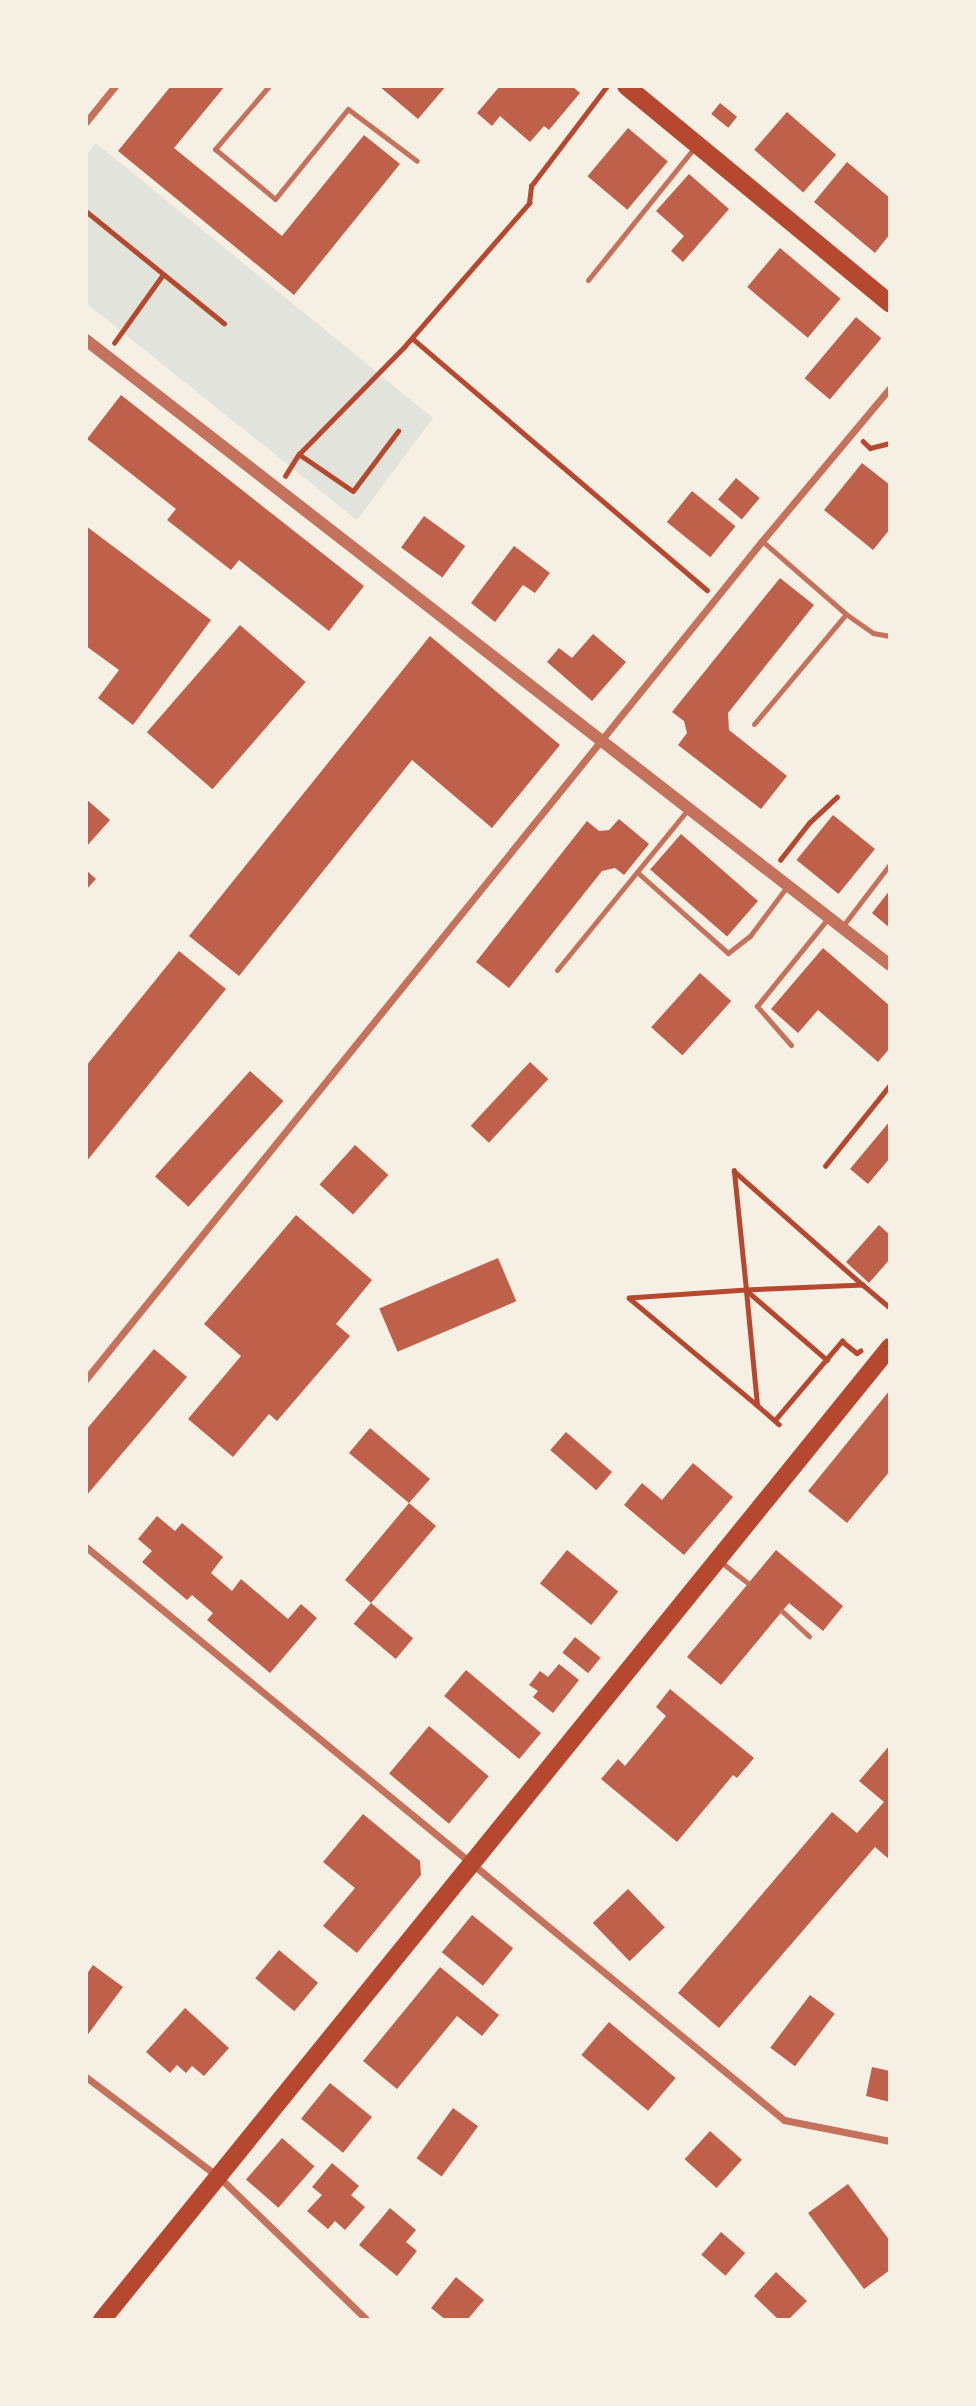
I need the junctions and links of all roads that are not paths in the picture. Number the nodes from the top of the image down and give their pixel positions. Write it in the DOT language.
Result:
graph roads {
  1 [pos="113,86"];
  2 [pos="269,86"];
  3 [pos="626,86"];
  4 [pos="86,122"];
  5 [pos="698,143"];
  6 [pos="417,161"];
  7 [pos="588,280"];
  8 [pos="890,304"];
  9 [pos="86,340"];
  10 [pos="890,388"];
  11 [pos="762,541"];
  12 [pos="846,614"];
  13 [pos="890,636"];
  14 [pos="754,723"];
  15 [pos="604,741"];
  16 [pos="690,808"];
  17 [pos="890,864"];
  18 [pos="637,872"];
  19 [pos="788,885"];
  20 [pos="829,917"];
  21 [pos="842,927"];
  22 [pos="890,965"];
  23 [pos="557,970"];
  24 [pos="791,1045"];
  25 [pos="890,1347"];
  26 [pos="86,1379"];
  27 [pos="86,1547"];
  28 [pos="719,1560"];
  29 [pos="748,1583"];
  30 [pos="782,1611"];
  31 [pos="810,1636"];
  32 [pos="472,1867"];
  33 [pos="86,2077"];
  34 [pos="890,2141"];
  35 [pos="220,2178"];
  36 [pos="102,2320"];
  37 [pos="367,2320"];
  1 -- 4 [label="street"];
  2 -- 6 [label="lane"];
  3 -- 5 [label="main road"];
  5 -- 7 [label="lane"];
  5 -- 8 [label="main road"];
  9 -- 15 [label="street"];
  10 -- 11 [label="street"];
  11 -- 12 [label="lane"];
  11 -- 15 [label="street"];
  12 -- 13 [label="lane"];
  12 -- 14 [label="lane"];
  15 -- 16 [label="street"];
  15 -- 26 [label="street"];
  16 -- 18 [label="lane"];
  16 -- 19 [label="street"];
  17 -- 21 [label="lane"];
  18 -- 19 [label="lane"];
  18 -- 23 [label="lane"];
  19 -- 20 [label="street"];
  20 -- 21 [label="street"];
  20 -- 24 [label="lane"];
  21 -- 22 [label="street"];
  25 -- 28 [label="main road"];
  27 -- 32 [label="street"];
  28 -- 29 [label="lane"];
  28 -- 32 [label="main road"];
  30 -- 31 [label="lane"];
  32 -- 34 [label="street"];
  32 -- 35 [label="main road"];
  33 -- 35 [label="street"];
  35 -- 36 [label="main road"];
  35 -- 37 [label="street"];
}
